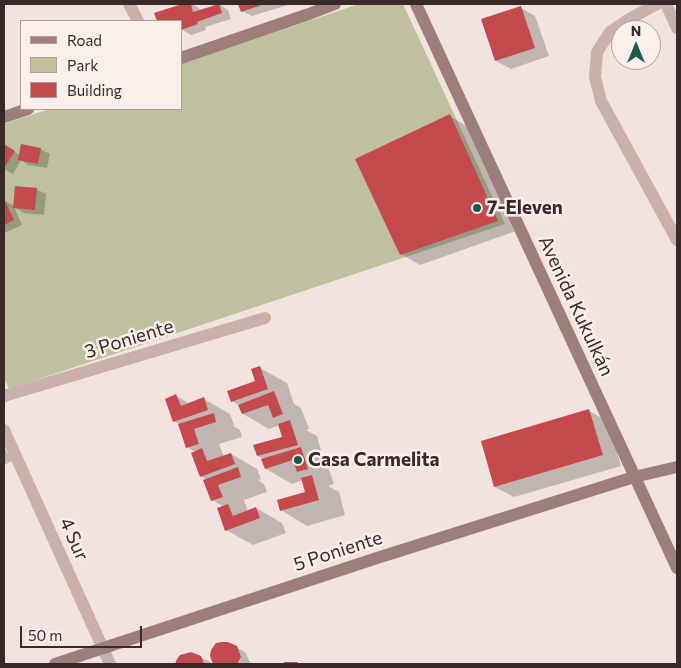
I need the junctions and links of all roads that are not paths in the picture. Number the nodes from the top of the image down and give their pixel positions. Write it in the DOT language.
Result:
graph roads {
  1 [pos="129,4"];
  2 [pos="335,4"];
  3 [pos="416,4"];
  4 [pos="657,4"];
  5 [pos="666,4"];
  6 [pos="307,9"];
  7 [pos="137,20"];
  8 [pos="677,28"];
  9 [pos="182,58"];
  10 [pos="25,110"];
  11 [pos="4,117"];
  12 [pos="676,235"];
  13 [pos="265,318"];
  14 [pos="4,396"];
  15 [pos="4,430"];
  16 [pos="677,467"];
  17 [pos="634,477"];
  18 [pos="677,568"];
  19 [pos="102,649"];
  20 [pos="55,664"];
  21 [pos="110,664"];
  1 -- 7 [label="street"];
  2 -- 6 [label="street"];
  3 -- 17 [label="street, Avenida Kukulkán"];
  4 -- 12 [label="street"];
  5 -- 8 [label="street"];
  6 -- 9 [label="street"];
  10 -- 11 [label="street"];
  13 -- 14 [label="street, 3 Poniente"];
  15 -- 19 [label="street, 4 Sur"];
  16 -- 17 [label="street, 5 Poniente"];
  17 -- 18 [label="street, Avenida Kukulkán"];
  17 -- 19 [label="street, 5 Poniente"];
  19 -- 20 [label="street, 5 Poniente"];
  19 -- 21 [label="street, 4 Sur"];
}
